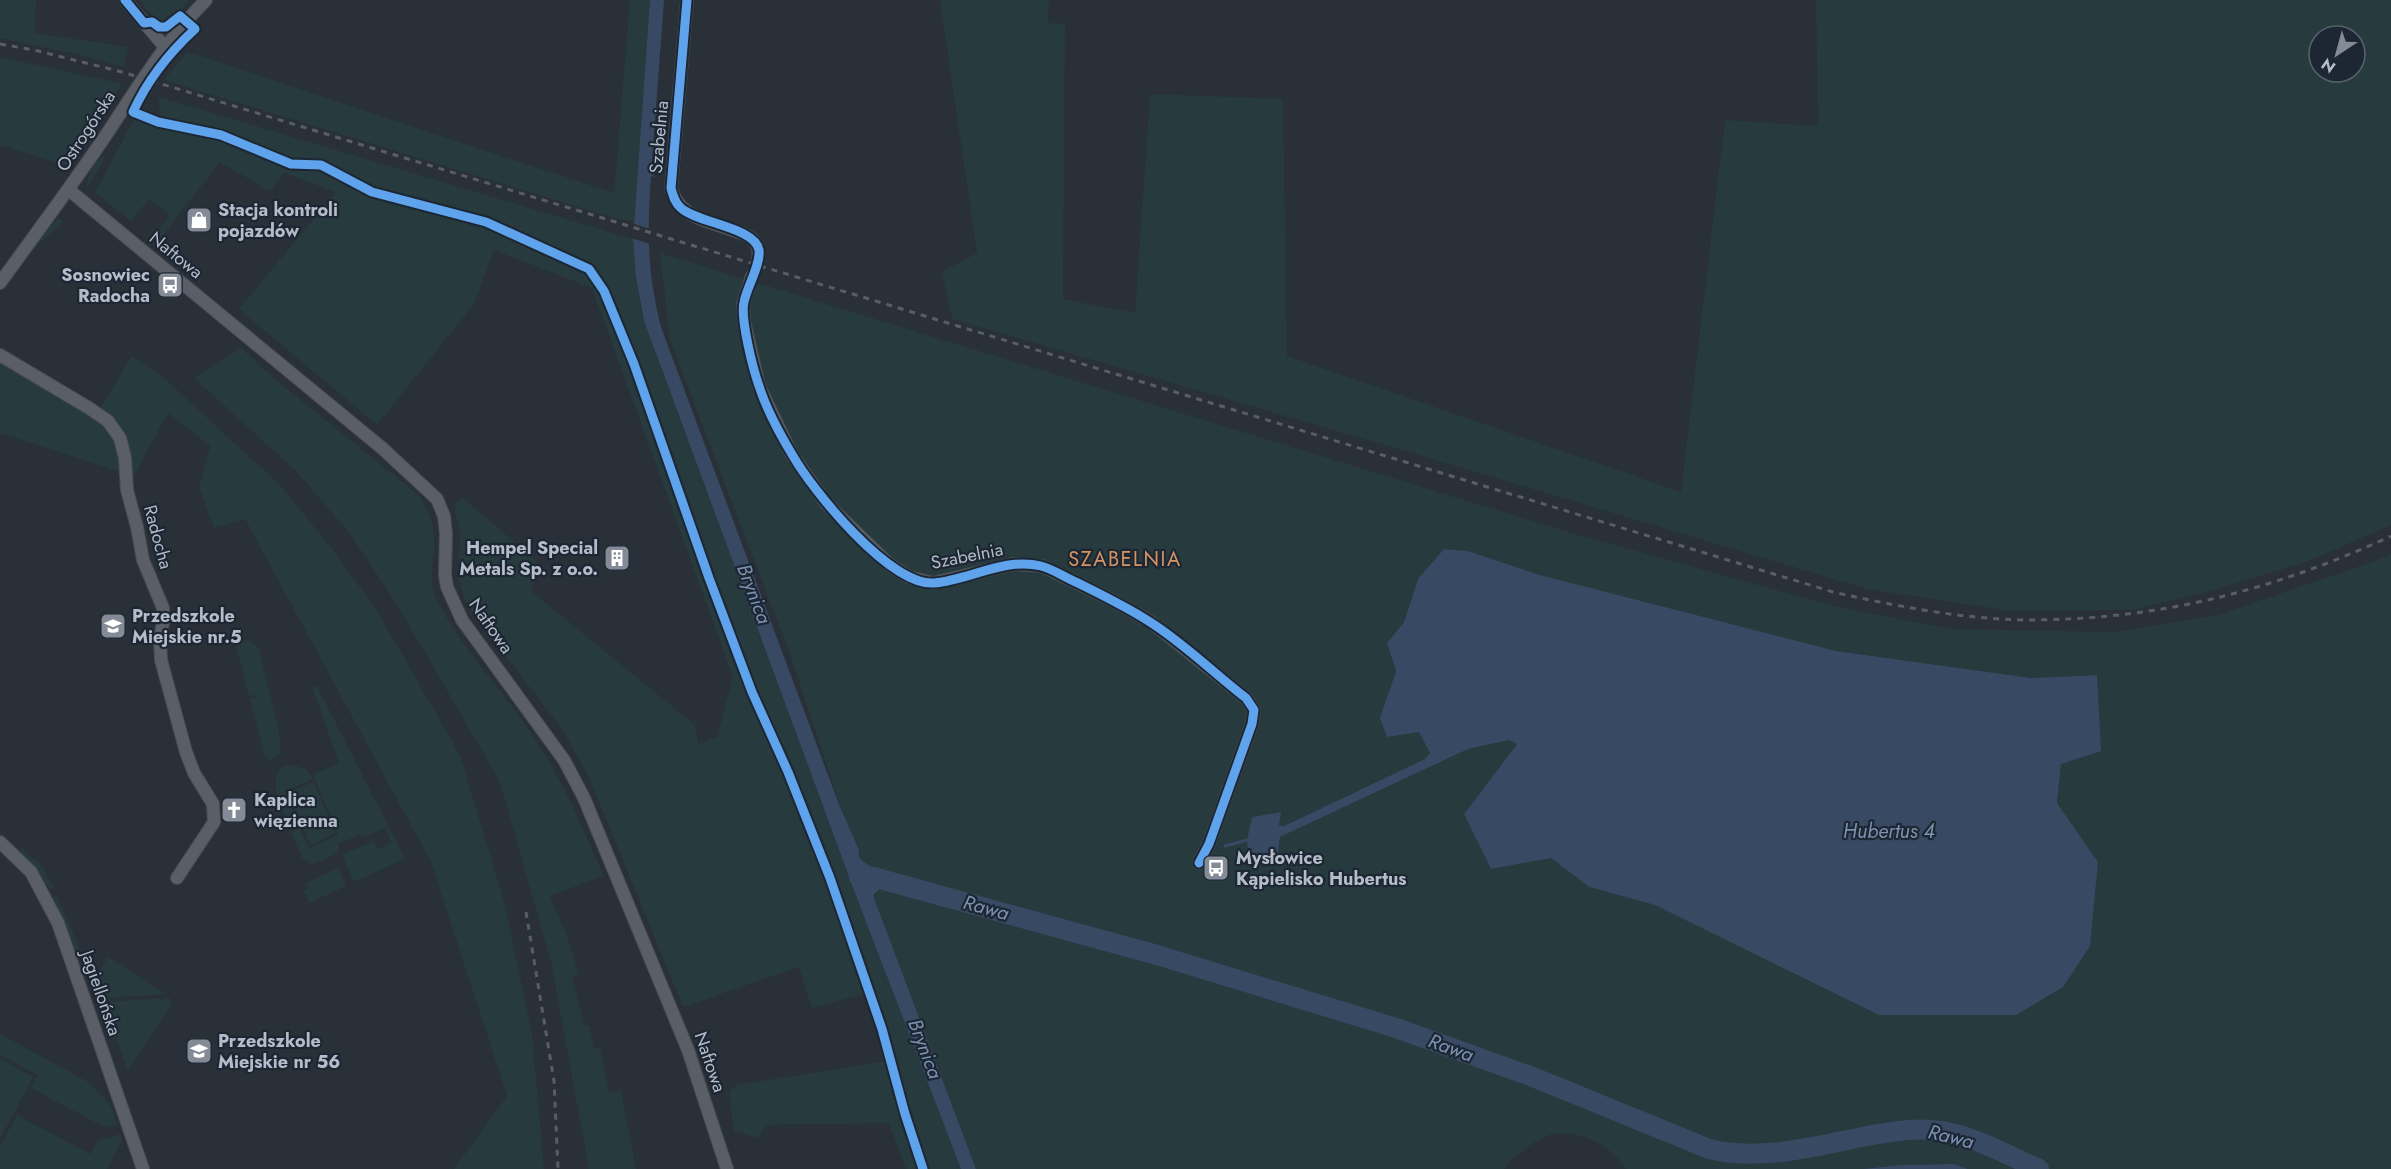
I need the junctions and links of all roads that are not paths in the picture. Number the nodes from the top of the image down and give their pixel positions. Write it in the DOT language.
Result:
graph roads {
  1 [pos="125,0"];
  2 [pos="206,0"];
  3 [pos="687,0"];
  4 [pos="165,47"];
  5 [pos="69,190"];
  6 [pos="758,260"];
  7 [pos="752,276"];
  8 [pos="0,283"];
  9 [pos="0,355"];
  10 [pos="0,842"];
  11 [pos="1199,863"];
  12 [pos="177,878"];
  13 [pos="143,1169"];
  14 [pos="727,1169"];
  1 -- 4 [label="street"];
  2 -- 4 [label="street, Ostrogórska"];
  3 -- 6 [label="street, Szabelnia"];
  4 -- 5 [label="street, Ostrogórska"];
  5 -- 8 [label="street, Ostrogórska"];
  5 -- 14 [label="street, Naftowa"];
  7 -- 11 [label="street, Szabelnia"];
  9 -- 12 [label="street, Radocha"];
  10 -- 13 [label="street, Jagiellońska"];
}
